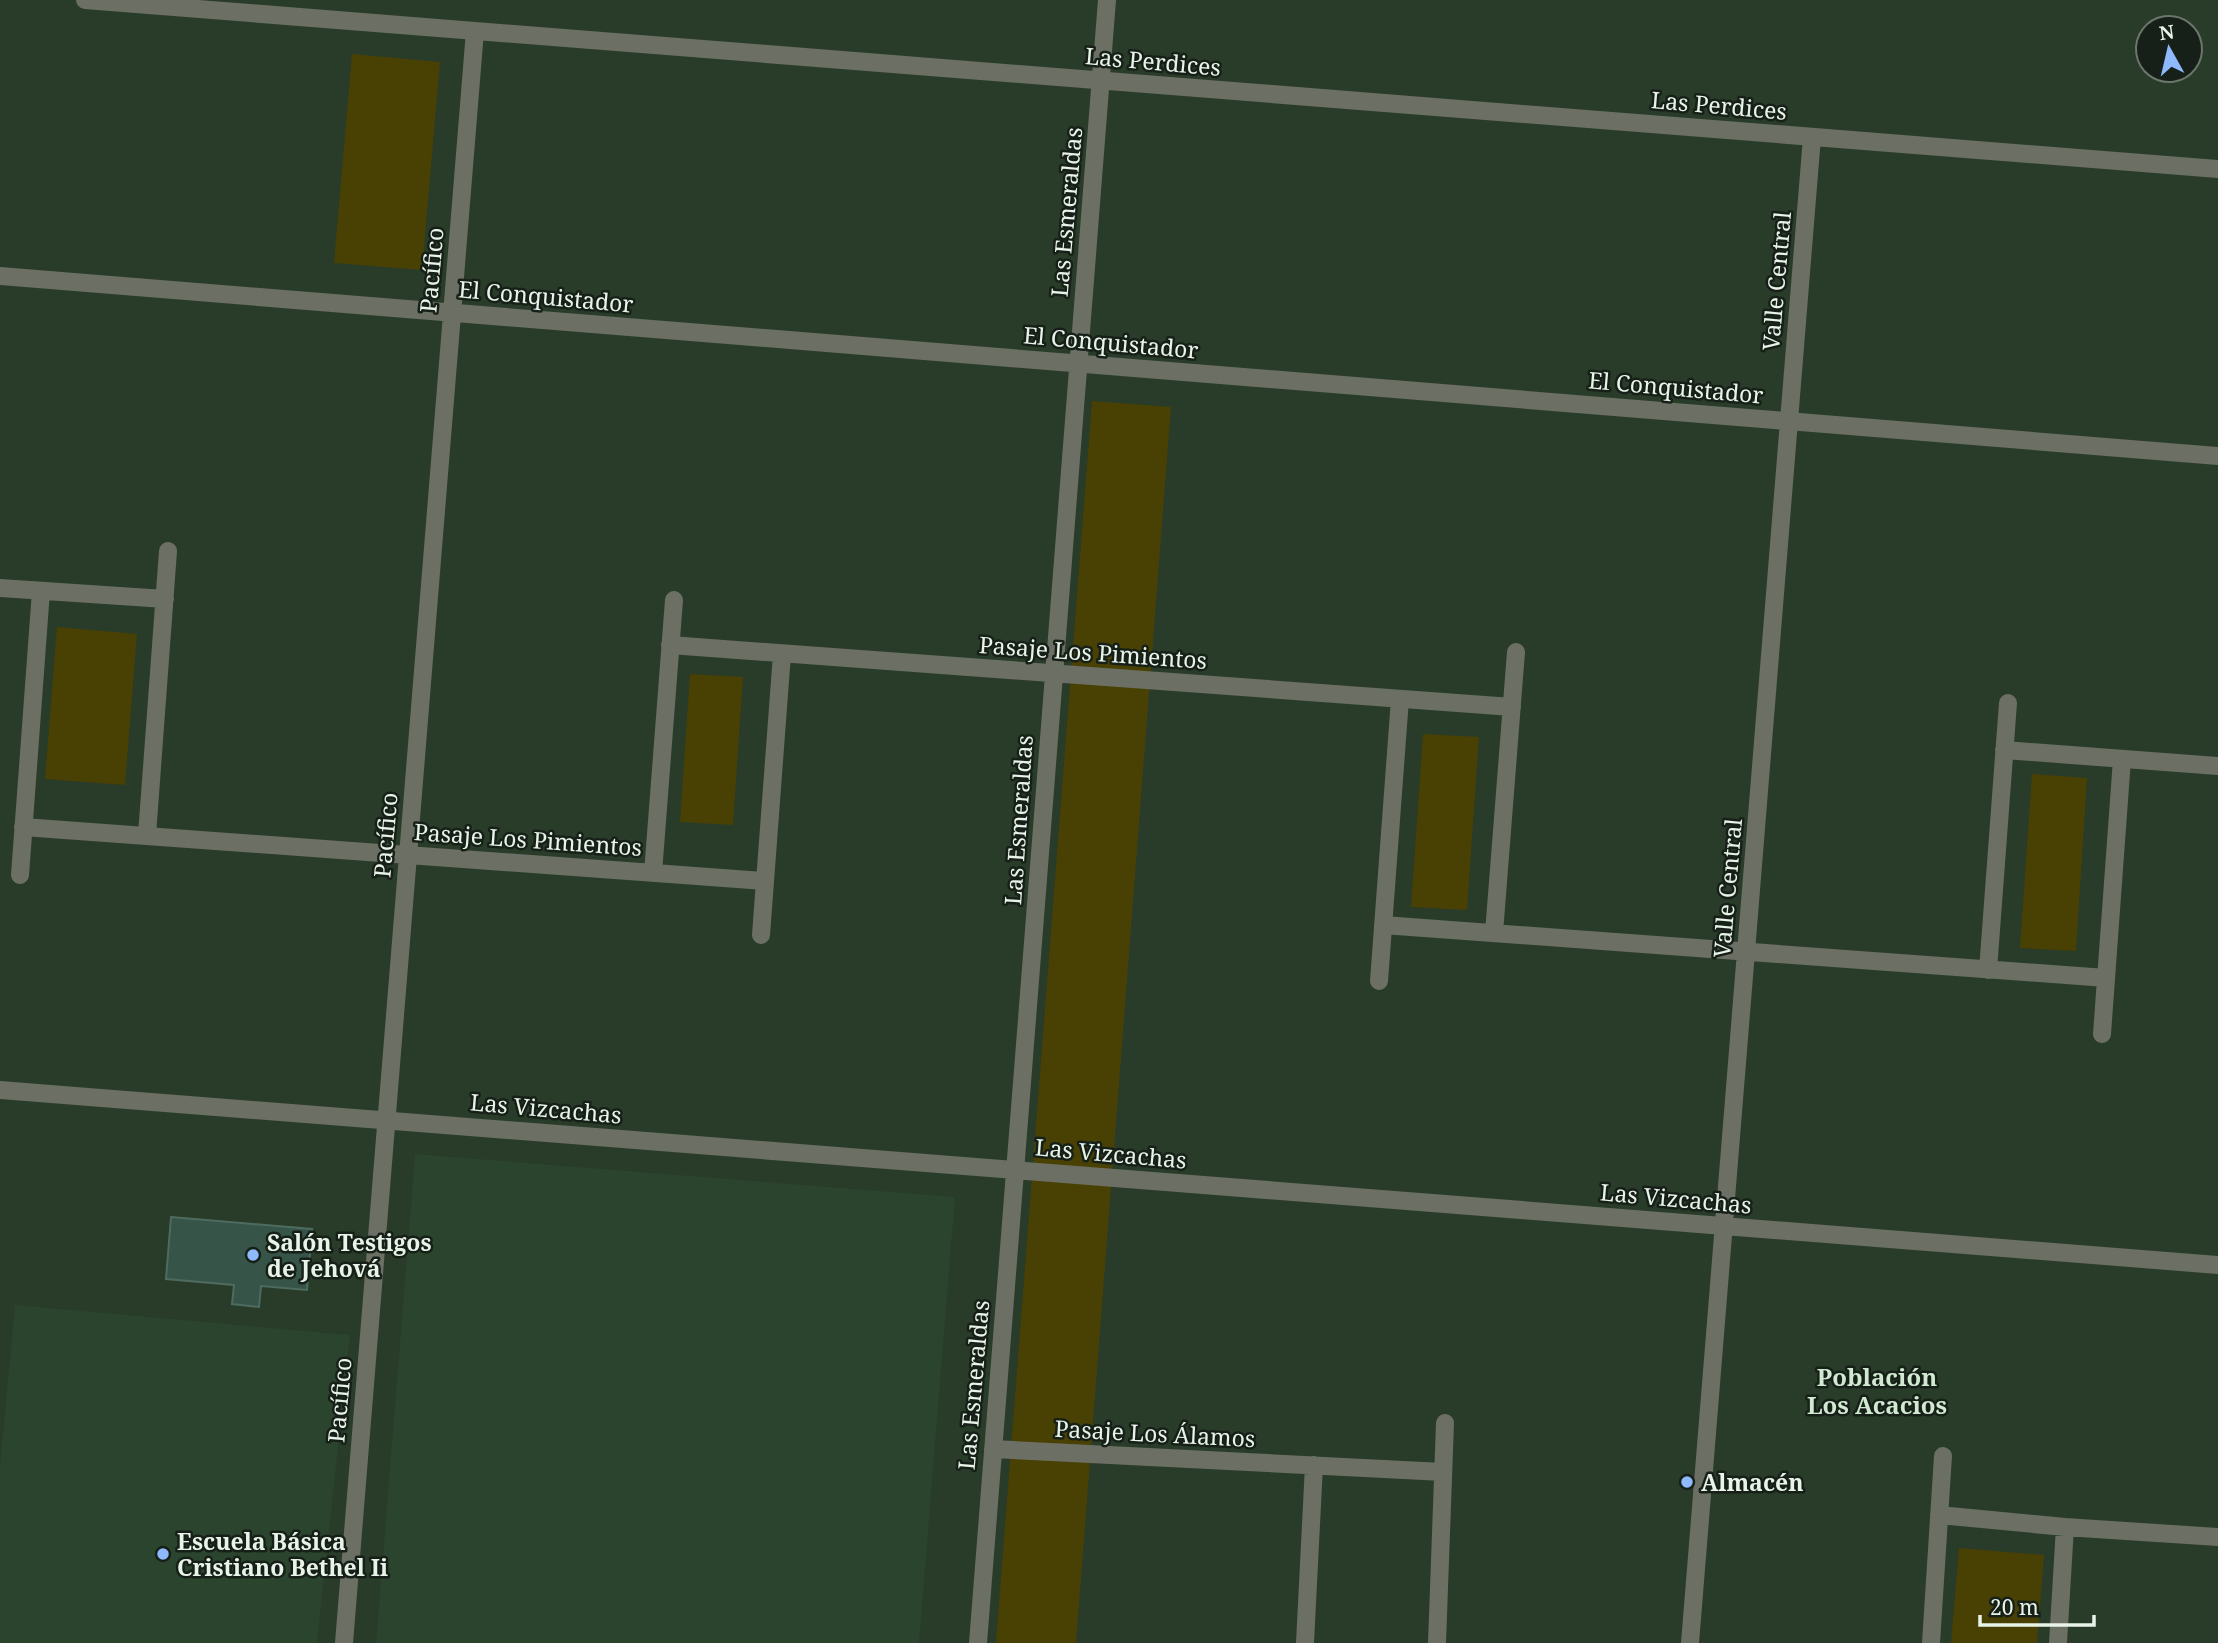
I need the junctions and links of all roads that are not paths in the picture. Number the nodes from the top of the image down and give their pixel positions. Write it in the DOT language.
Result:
graph roads {
  1 [pos="85,0"];
  2 [pos="1107,0"];
  3 [pos="475,31"];
  4 [pos="1102,81"];
  5 [pos="1812,137"];
  6 [pos="2218,169"];
  7 [pos="0,276"];
  8 [pos="452,313"];
  9 [pos="1078,363"];
  10 [pos="1789,421"];
  11 [pos="2218,456"];
  12 [pos="169,551"];
  13 [pos="0,588"];
  14 [pos="41,591"];
  15 [pos="165,599"];
  16 [pos="674,600"];
  17 [pos="670,645"];
  18 [pos="1516,652"];
  19 [pos="782,654"];
  20 [pos="1054,673"];
  21 [pos="1400,699"];
  22 [pos="2008,703"];
  23 [pos="1512,707"];
  24 [pos="2004,750"];
  25 [pos="2122,758"];
  26 [pos="2218,766"];
  27 [pos="23,827"];
  28 [pos="147,835"];
  29 [pos="408,855"];
  30 [pos="653,873"];
  31 [pos="20,875"];
  32 [pos="765,881"];
  33 [pos="1383,925"];
  34 [pos="1494,933"];
  35 [pos="761,935"];
  36 [pos="1746,952"];
  37 [pos="1988,970"];
  38 [pos="2106,978"];
  39 [pos="1379,981"];
  40 [pos="2102,1034"];
  41 [pos="0,1090"];
  42 [pos="386,1120"];
  43 [pos="1015,1170"];
  44 [pos="1723,1226"];
  45 [pos="2218,1265"];
  46 [pos="1445,1423"];
  47 [pos="993,1449"];
  48 [pos="1943,1456"];
  49 [pos="1314,1465"];
  50 [pos="1443,1472"];
  51 [pos="1939,1515"];
  52 [pos="2065,1527"];
  53 [pos="2218,1537"];
  54 [pos="344,1643"];
  55 [pos="978,1643"];
  56 [pos="1305,1643"];
  57 [pos="1437,1643"];
  58 [pos="1690,1643"];
  59 [pos="1931,1643"];
  60 [pos="2058,1643"];
  1 -- 3 [label="street, Las Perdices"];
  2 -- 4 [label="street, Las Esmeraldas"];
  3 -- 4 [label="street, Las Perdices"];
  3 -- 8 [label="street, Pacífico"];
  4 -- 5 [label="street, Las Perdices"];
  4 -- 9 [label="street, Las Esmeraldas"];
  5 -- 6 [label="street, Las Perdices"];
  5 -- 10 [label="street, Valle Central"];
  7 -- 8 [label="street, El Conquistador"];
  8 -- 9 [label="street, El Conquistador"];
  8 -- 29 [label="street, Pacífico"];
  9 -- 10 [label="street, El Conquistador"];
  9 -- 20 [label="street, Las Esmeraldas"];
  10 -- 11 [label="street, El Conquistador"];
  10 -- 36 [label="street, Valle Central"];
  12 -- 15 [label="street"];
  13 -- 14 [label="street"];
  14 -- 15 [label="street"];
  14 -- 27 [label="street"];
  15 -- 28 [label="street"];
  16 -- 17 [label="street, Pasaje Los Pimientos"];
  17 -- 19 [label="street, Pasaje Los Pimientos"];
  17 -- 30 [label="street, Pasaje Los Pimientos"];
  18 -- 23 [label="street"];
  19 -- 20 [label="street, Pasaje Los Pimientos"];
  19 -- 32 [label="street"];
  20 -- 21 [label="street, Pasaje Los Pimientos"];
  20 -- 43 [label="street, Las Esmeraldas"];
  21 -- 23 [label="street, Pasaje Los Pimientos"];
  21 -- 33 [label="street"];
  22 -- 24 [label="street"];
  23 -- 34 [label="street"];
  24 -- 25 [label="street"];
  24 -- 37 [label="street"];
  25 -- 26 [label="street"];
  25 -- 38 [label="street"];
  27 -- 28 [label="street, Pasaje Los Pimientos"];
  27 -- 31 [label="street"];
  28 -- 29 [label="street, Pasaje Los Pimientos"];
  29 -- 30 [label="street, Pasaje Los Pimientos"];
  29 -- 42 [label="street, Pacífico"];
  30 -- 32 [label="street, Pasaje Los Pimientos"];
  32 -- 35 [label="street"];
  33 -- 34 [label="street"];
  33 -- 39 [label="street"];
  34 -- 36 [label="street"];
  36 -- 37 [label="street"];
  36 -- 44 [label="street, Valle Central"];
  37 -- 38 [label="street"];
  38 -- 40 [label="street"];
  41 -- 42 [label="street, Las Vizcachas"];
  42 -- 43 [label="street, Las Vizcachas"];
  42 -- 54 [label="street, Pacífico"];
  43 -- 44 [label="street, Las Vizcachas"];
  43 -- 47 [label="street, Las Esmeraldas"];
  44 -- 45 [label="street, Las Vizcachas"];
  44 -- 58 [label="street, Valle Central"];
  46 -- 50 [label="street"];
  47 -- 49 [label="street, Pasaje Los Álamos"];
  47 -- 55 [label="street, Las Esmeraldas"];
  48 -- 51 [label="street"];
  49 -- 50 [label="street, Pasaje Los Álamos"];
  49 -- 56 [label="street"];
  50 -- 57 [label="street"];
  51 -- 52 [label="street"];
  51 -- 59 [label="street"];
  52 -- 53 [label="street"];
  52 -- 60 [label="street"];
}
